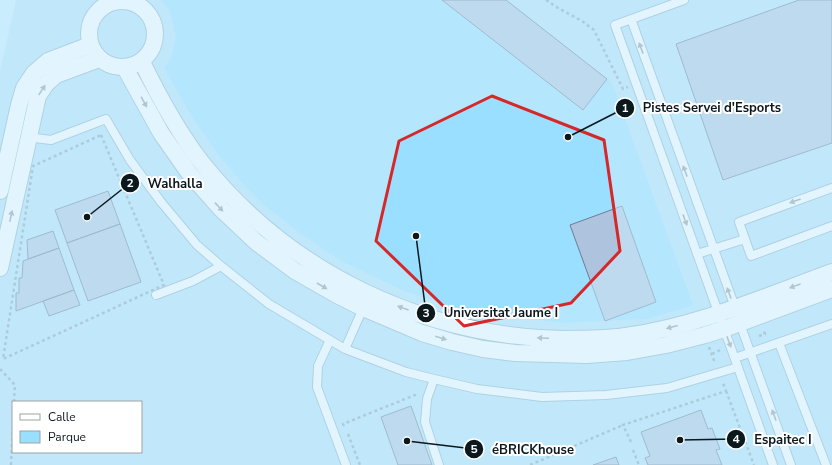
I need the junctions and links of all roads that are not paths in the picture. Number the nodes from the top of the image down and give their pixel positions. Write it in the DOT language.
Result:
graph roads {
  1 [pos="121,0"];
  2 [pos="684,0"];
  3 [pos="103,3"];
  4 [pos="631,19"];
  5 [pos="90,45"];
  6 [pos="99,59"];
  7 [pos="142,62"];
  8 [pos="125,68"];
  9 [pos="12,135"];
  10 [pos="28,137"];
  11 [pos="832,188"];
  12 [pos="0,191"];
  13 [pos="832,226"];
  14 [pos="745,239"];
  15 [pos="713,248"];
  16 [pos="697,254"];
  17 [pos="221,266"];
  18 [pos="0,268"];
  19 [pos="832,272"];
  20 [pos="832,289"];
  21 [pos="156,295"];
  22 [pos="366,301"];
  23 [pos="738,315"];
  24 [pos="721,321"];
  25 [pos="832,324"];
  26 [pos="330,340"];
  27 [pos="779,343"];
  28 [pos="345,349"];
  29 [pos="751,353"];
  30 [pos="735,358"];
  31 [pos="738,368"];
  32 [pos="434,379"];
  33 [pos="346,465"];
  34 [pos="439,465"];
  35 [pos="773,465"];
  36 [pos="792,465"];
  37 [pos="826,465"];
  1 -- 3 [label="street"];
  1 -- 7 [label="street"];
  2 -- 4 [label="lane"];
  3 -- 5 [label="street"];
  15 -- 4 [label="lane, one-way"];
  4 -- 16 [label="lane, one-way"];
  5 -- 6 [label="street"];
  5 -- 9 [label="street"];
  6 -- 8 [label="street"];
  10 -- 6 [label="street, one-way"];
  7 -- 8 [label="street"];
  7 -- 22 [label="street"];
  8 -- 22 [label="street, one-way"];
  9 -- 10 [label="lane"];
  9 -- 12 [label="street"];
  10 -- 17 [label="lane"];
  18 -- 10 [label="street, one-way"];
  11 -- 14 [label="lane, one-way"];
  13 -- 14 [label="lane"];
  14 -- 15 [label="lane"];
  15 -- 16 [label="lane"];
  23 -- 15 [label="lane, one-way"];
  16 -- 24 [label="lane"];
  17 -- 21 [label="lane"];
  17 -- 26 [label="lane"];
  19 -- 23 [label="street, one-way"];
  20 -- 23 [label="street"];
  22 -- 24 [label="street"];
  22 -- 28 [label="lane"];
  23 -- 24 [label="street"];
  23 -- 29 [label="lane"];
  24 -- 30 [label="lane, one-way"];
  25 -- 27 [label="lane"];
  26 -- 28 [label="lane"];
  26 -- 33 [label="lane"];
  27 -- 29 [label="lane"];
  27 -- 37 [label="lane"];
  28 -- 32 [label="lane"];
  29 -- 30 [label="lane"];
  36 -- 29 [label="lane, one-way"];
  30 -- 31 [label="lane"];
  31 -- 32 [label="lane"];
  31 -- 35 [label="lane"];
  32 -- 34 [label="lane"];
}
